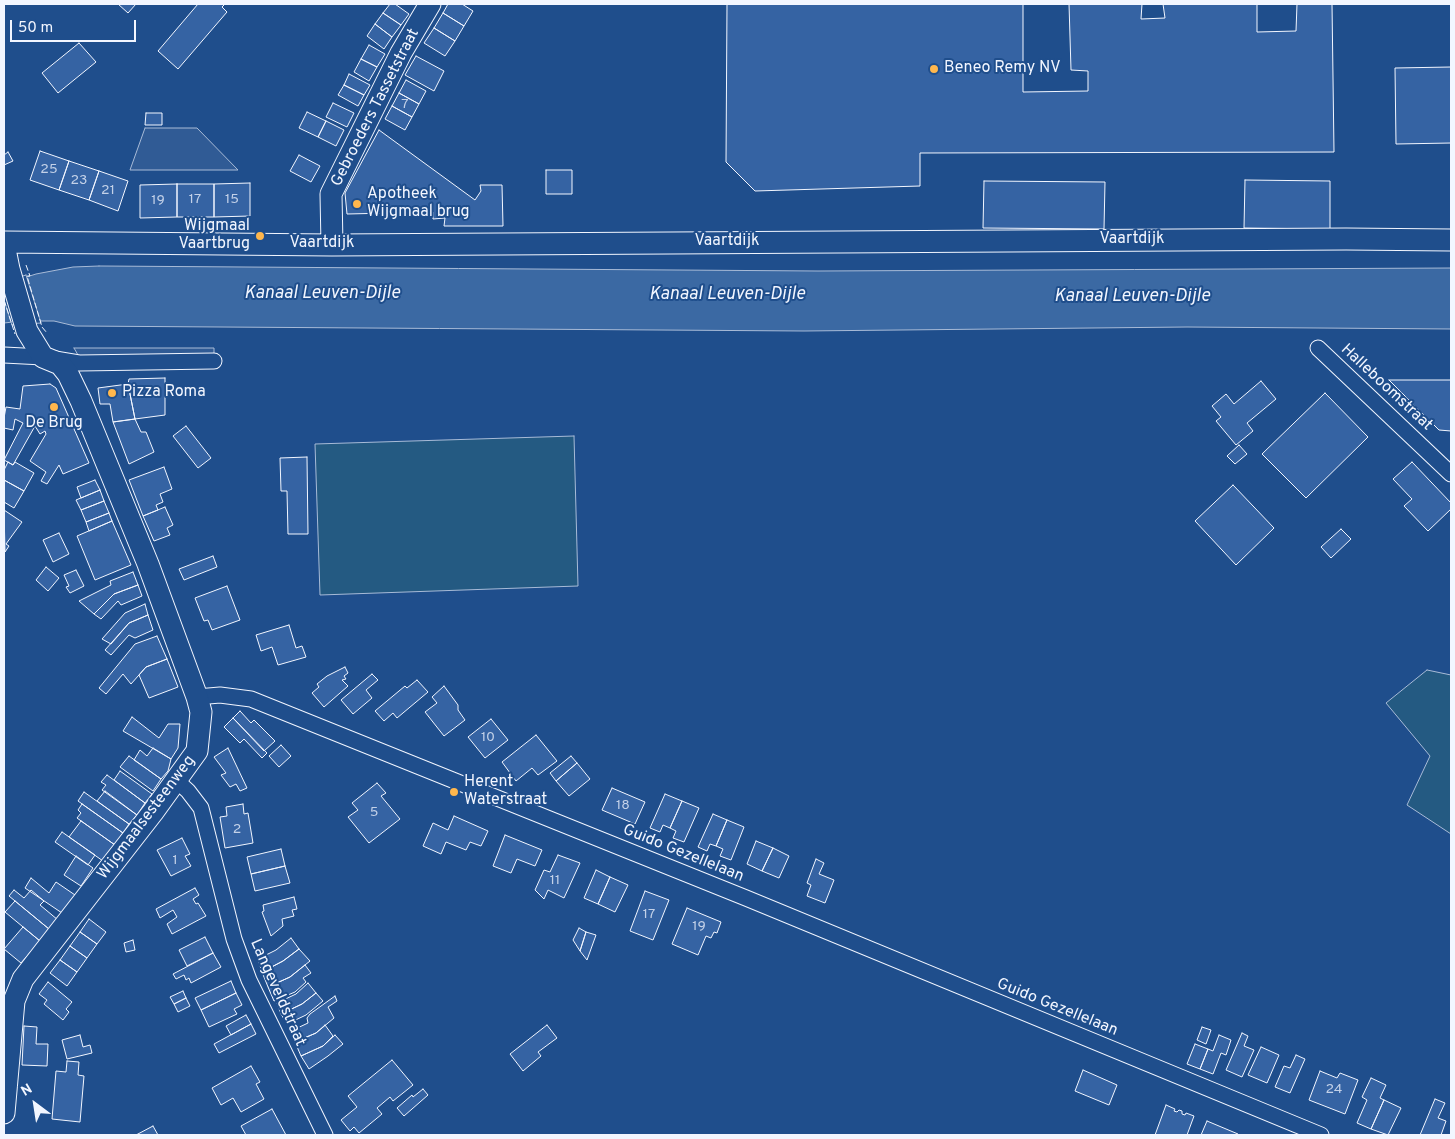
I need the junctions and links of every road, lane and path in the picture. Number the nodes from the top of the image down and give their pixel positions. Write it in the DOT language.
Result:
graph roads {
  1 [pos="430,4"];
  2 [pos="1451,240"];
  3 [pos="4,243"];
  4 [pos="332,245"];
  5 [pos="1318,348"];
  6 [pos="4,355"];
  7 [pos="43,357"];
  8 [pos="214,361"];
  9 [pos="1451,474"];
  10 [pos="197,697"];
  11 [pos="176,780"];
  12 [pos="4,1113"];
  13 [pos="325,1135"];
  14 [pos="1321,1135"];
  1 -- 4 [label="street, Gebroeders Tassetstraat"];
  2 -- 4 [label="street, Vaartdijk"];
  3 -- 4 [label="street, Vaartdijk"];
  3 -- 7 [label="street, Wijgmaalsesteenweg"];
  5 -- 9 [label="street, Halleboomstraat"];
  6 -- 7 [label="street"];
  7 -- 8 [label="street"];
  7 -- 10 [label="street, Wijgmaalsesteenweg"];
  10 -- 11 [label="street, Wijgmaalsesteenweg"];
  10 -- 14 [label="street, Guido Gezellelaan"];
  11 -- 12 [label="street, Wijgmaalsesteenweg"];
  11 -- 13 [label="street, Langeveldstraat"];
}
